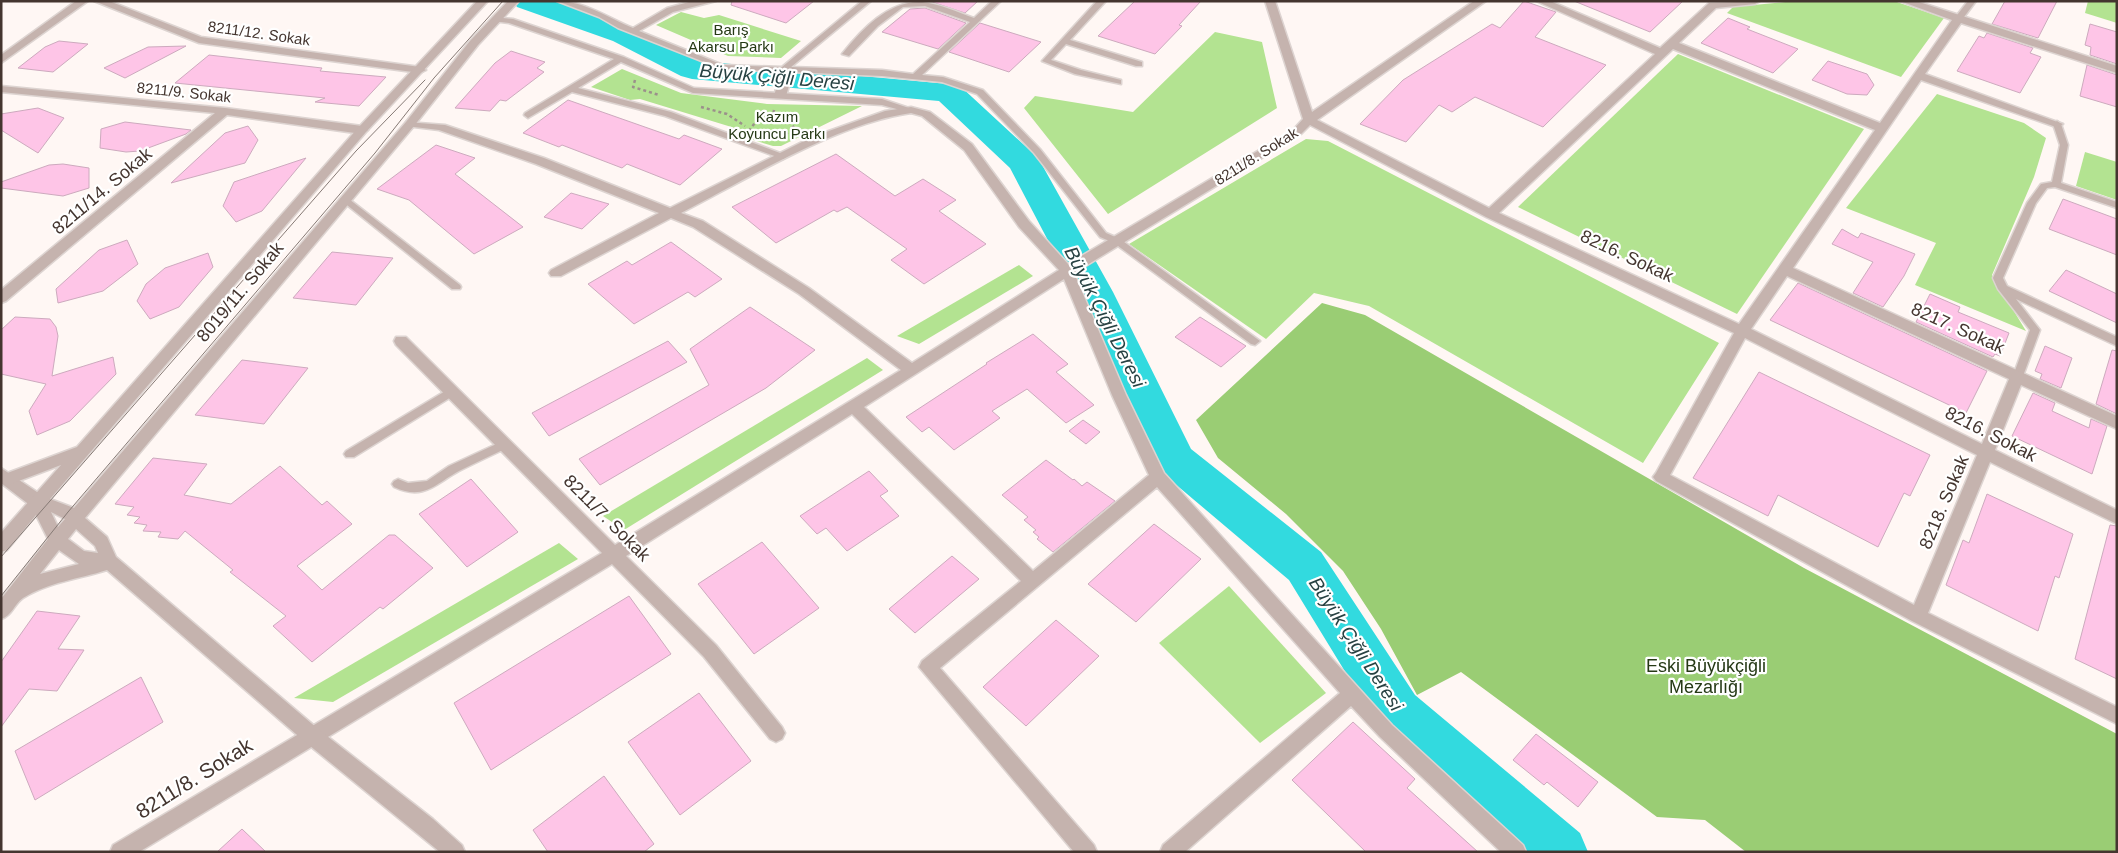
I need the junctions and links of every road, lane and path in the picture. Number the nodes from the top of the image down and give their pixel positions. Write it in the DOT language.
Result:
graph roads {
  1 [pos="83,1"];
  2 [pos="99,1"];
  3 [pos="561,1"];
  4 [pos="712,1"];
  5 [pos="867,1"];
  6 [pos="998,1"];
  7 [pos="1102,1"];
  8 [pos="1270,1"];
  9 [pos="1481,1"];
  10 [pos="1541,1"];
  11 [pos="1755,1"];
  12 [pos="1905,1"];
  13 [pos="1972,1"];
  14 [pos="481,3"];
  15 [pos="510,5"];
  16 [pos="496,19"];
  17 [pos="1958,19"];
  18 [pos="975,21"];
  19 [pos="633,31"];
  20 [pos="1064,41"];
  21 [pos="1671,44"];
  22 [pos="1662,53"];
  23 [pos="846,54"];
  24 [pos="621,59"];
  25 [pos="1,60"];
  26 [pos="1139,64"];
  27 [pos="787,68"];
  28 [pos="420,70"];
  29 [pos="2117,70"];
  30 [pos="1920,76"];
  31 [pos="915,77"];
  32 [pos="1118,82"];
  33 [pos="1,89"];
  34 [pos="570,89"];
  35 [pos="777,96"];
  36 [pos="911,110"];
  37 [pos="225,111"];
  38 [pos="528,115"];
  39 [pos="773,117"];
  40 [pos="1309,120"];
  41 [pos="410,124"];
  42 [pos="2057,124"];
  43 [pos="1881,128"];
  44 [pos="362,130"];
  45 [pos="756,134"];
  46 [pos="776,144"];
  47 [pos="783,156"];
  48 [pos="2056,184"];
  49 [pos="345,199"];
  50 [pos="2117,206"];
  51 [pos="670,213"];
  52 [pos="1490,214"];
  53 [pos="1117,241"];
  54 [pos="1783,269"];
  55 [pos="1068,271"];
  56 [pos="556,273"];
  57 [pos="456,286"];
  58 [pos="2002,287"];
  59 [pos="1,298"];
  60 [pos="1742,331"];
  61 [pos="401,341"];
  62 [pos="1254,341"];
  63 [pos="2117,342"];
  64 [pos="912,370"];
  65 [pos="2018,376"];
  66 [pos="452,391"];
  67 [pos="853,406"];
  68 [pos="2117,423"];
  69 [pos="505,444"];
  70 [pos="82,451"];
  71 [pos="1986,453"];
  72 [pos="350,454"];
  73 [pos="1158,476"];
  74 [pos="4,477"];
  75 [pos="398,484"];
  76 [pos="37,501"];
  77 [pos="2117,518"];
  78 [pos="74,520"];
  79 [pos="57,540"];
  80 [pos="1,545"];
  81 [pos="615,554"];
  82 [pos="110,562"];
  83 [pos="1032,581"];
  84 [pos="14,594"];
  85 [pos="1,612"];
  86 [pos="1918,616"];
  87 [pos="1352,694"];
  88 [pos="2117,716"];
  89 [pos="776,733"];
  90 [pos="311,735"];
  91 [pos="120,852"];
  92 [pos="455,852"];
  93 [pos="1087,852"];
  94 [pos="1170,852"];
  95 [pos="1516,852"];
  1 -- 25 [label="street"];
  2 -- 28 [label="street, 8211/12. Sokak"];
  3 -- 19 [label="lane"];
  4 -- 19 [label="lane"];
  5 -- 27 [label="lane"];
  6 -- 18 [label="lane"];
  7 -- 20 [label="lane"];
  8 -- 40 [label="street, 8211/8. Sokak"];
  9 -- 40 [label="street"];
  10 -- 22 [label="street"];
  11 -- 21 [label="street"];
  12 -- 17 [label="street"];
  13 -- 17 [label="lane"];
  14 -- 28 [label="street, 8019/11. Sokak"];
  15 -- 16 [label="street, 8019/11. Sokak"];
  16 -- 24 [label="lane"];
  16 -- 41 [label="street, 8019/11. Sokak"];
  17 -- 29 [label="street"];
  17 -- 30 [label="street"];
  18 -- 23 [label="lane"];
  18 -- 31 [label="lane"];
  19 -- 27 [label="lane"];
  20 -- 26 [label="lane"];
  20 -- 32 [label="lane"];
  21 -- 22 [label="street"];
  21 -- 43 [label="street"];
  22 -- 52 [label="street"];
  24 -- 34 [label="lane"];
  24 -- 35 [label="lane"];
  27 -- 31 [label="lane"];
  27 -- 35 [label="street"];
  28 -- 44 [label="street, 8019/11. Sokak"];
  30 -- 42 [label="street"];
  30 -- 43 [label="street"];
  31 -- 53 [label="lane"];
  33 -- 37 [label="street, 8211/9. Sokak"];
  34 -- 38 [label="lane"];
  34 -- 47 [label="lane"];
  35 -- 36 [label="lane"];
  35 -- 39 [label="path"];
  36 -- 47 [label="street"];
  36 -- 55 [label="street"];
  37 -- 44 [label="street, 8211/9. Sokak"];
  37 -- 59 [label="street, 8211/14. Sokak"];
  39 -- 45 [label="path"];
  39 -- 46 [label="path"];
  40 -- 52 [label="street, 8216. Sokak"];
  40 -- 53 [label="street, 8211/8. Sokak"];
  41 -- 49 [label="street, 8019/11. Sokak"];
  41 -- 51 [label="street"];
  42 -- 48 [label="lane"];
  43 -- 54 [label="street"];
  44 -- 70 [label="street, 8019/11. Sokak"];
  47 -- 51 [label="street"];
  48 -- 50 [label="lane"];
  48 -- 58 [label="lane"];
  49 -- 57 [label="lane"];
  49 -- 78 [label="street, 8019/11. Sokak"];
  51 -- 56 [label="street"];
  51 -- 64 [label="street"];
  52 -- 60 [label="street, 8216. Sokak"];
  53 -- 55 [label="street, 8211/8. Sokak"];
  53 -- 62 [label="lane"];
  54 -- 60 [label="street"];
  54 -- 65 [label="street, 8217. Sokak"];
  55 -- 64 [label="street, 8211/8. Sokak"];
  55 -- 73 [label="street"];
  58 -- 63 [label="lane"];
  58 -- 65 [label="lane"];
  60 -- 71 [label="street, 8216. Sokak"];
  60 -- 86 [label="street"];
  61 -- 66 [label="street, 8211/7. Sokak"];
  64 -- 67 [label="street, 8211/8. Sokak"];
  65 -- 68 [label="street, 8217. Sokak"];
  65 -- 71 [label="street, 8218. Sokak"];
  66 -- 69 [label="street, 8211/7. Sokak"];
  66 -- 72 [label="lane"];
  67 -- 81 [label="street, 8211/8. Sokak"];
  67 -- 83 [label="street"];
  69 -- 75 [label="lane"];
  69 -- 81 [label="street, 8211/7. Sokak"];
  70 -- 74 [label="street"];
  70 -- 76 [label="street, 8019/11. Sokak"];
  71 -- 77 [label="street, 8216. Sokak"];
  71 -- 86 [label="street, 8218. Sokak"];
  73 -- 83 [label="street"];
  73 -- 87 [label="street"];
  74 -- 76 [label="street"];
  76 -- 78 [label="street"];
  76 -- 79 [label="street"];
  76 -- 80 [label="street, 8019/11. Sokak"];
  78 -- 79 [label="street, 8019/11. Sokak"];
  78 -- 82 [label="street"];
  79 -- 82 [label="street"];
  79 -- 84 [label="street, 8019/11. Sokak"];
  81 -- 89 [label="street, 8211/7. Sokak"];
  81 -- 90 [label="street, 8211/8. Sokak"];
  82 -- 84 [label="street"];
  82 -- 90 [label="street"];
  83 -- 93 [label="street"];
  84 -- 85 [label="street, 8019/11. Sokak"];
  86 -- 88 [label="street"];
  87 -- 94 [label="street"];
  87 -- 95 [label="street"];
  90 -- 91 [label="street, 8211/8. Sokak"];
  90 -- 92 [label="street"];
}
